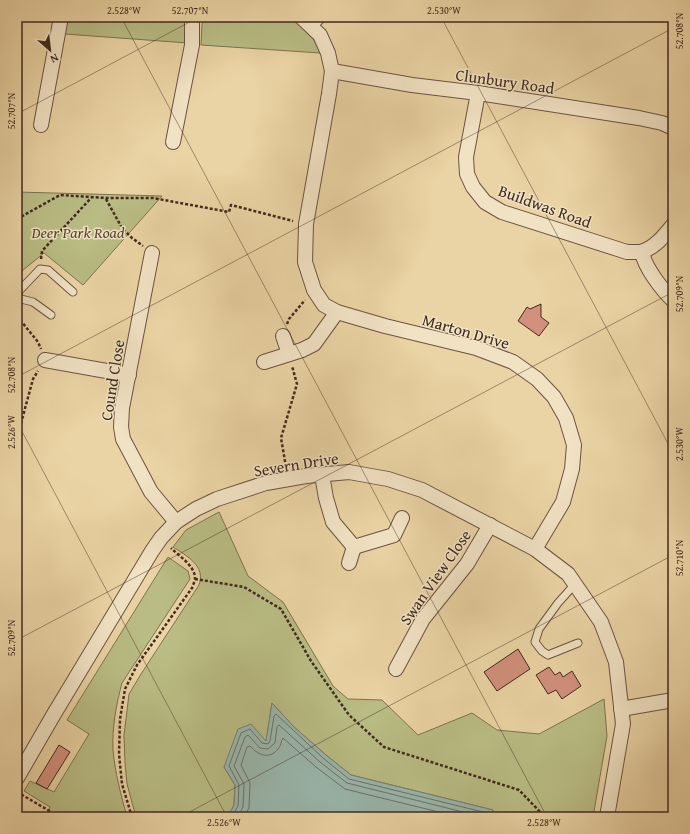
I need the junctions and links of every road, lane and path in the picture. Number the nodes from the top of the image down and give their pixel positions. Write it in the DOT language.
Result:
graph roads {
  1 [pos="60,17"];
  2 [pos="192,17"];
  3 [pos="301,17"];
  4 [pos="324,17"];
  5 [pos="313,27"];
  6 [pos="332,71"];
  7 [pos="478,94"];
  8 [pos="41,125"];
  9 [pos="673,128"];
  10 [pos="173,142"];
  11 [pos="91,197"];
  12 [pos="106,198"];
  13 [pos="17,219"];
  14 [pos="306,224"];
  15 [pos="673,225"];
  16 [pos="642,252"];
  17 [pos="152,253"];
  18 [pos="40,269"];
  19 [pos="314,290"];
  20 [pos="73,292"];
  21 [pos="17,298"];
  22 [pos="673,300"];
  23 [pos="337,312"];
  24 [pos="51,315"];
  25 [pos="17,316"];
  26 [pos="283,336"];
  27 [pos="289,354"];
  28 [pos="45,360"];
  29 [pos="264,362"];
  30 [pos="128,375"];
  31 [pos="17,438"];
  32 [pos="322,475"];
  33 [pos="289,480"];
  34 [pos="402,518"];
  35 [pos="176,522"];
  36 [pos="490,525"];
  37 [pos="161,538"];
  38 [pos="354,547"];
  39 [pos="535,549"];
  40 [pos="349,563"];
  41 [pos="195,579"];
  42 [pos="575,584"];
  43 [pos="578,643"];
  44 [pos="396,669"];
  45 [pos="673,700"];
  46 [pos="621,708"];
  47 [pos="18,774"];
  48 [pos="17,791"];
  49 [pos="56,817"];
  50 [pos="132,817"];
  51 [pos="545,817"];
  52 [pos="607,817"];
  1 -- 8 [label="street"];
  2 -- 10 [label="street"];
  3 -- 5 [label="street, Marton Drive"];
  4 -- 5 [label="lane"];
  5 -- 6 [label="street, Marton Drive"];
  6 -- 7 [label="street, Clunbury Road"];
  6 -- 14 [label="street, Marton Drive"];
  7 -- 9 [label="street, Clunbury Road"];
  7 -- 16 [label="street, Buildwas Road"];
  11 -- 12 [label="path"];
  11 -- 13 [label="path"];
  11 -- 18 [label="path"];
  12 -- 14 [label="path"];
  12 -- 17 [label="path"];
  14 -- 19 [label="street, Marton Drive"];
  15 -- 16 [label="street"];
  16 -- 22 [label="street"];
  17 -- 30 [label="street, Cound Close"];
  18 -- 20 [label="lane"];
  18 -- 21 [label="lane"];
  19 -- 23 [label="street, Marton Drive"];
  19 -- 26 [label="path"];
  21 -- 24 [label="lane"];
  23 -- 27 [label="street"];
  23 -- 39 [label="street, Marton Drive"];
  25 -- 28 [label="path"];
  26 -- 27 [label="street"];
  27 -- 29 [label="street"];
  27 -- 33 [label="path"];
  28 -- 30 [label="street"];
  28 -- 31 [label="path"];
  30 -- 35 [label="street, Cound Close"];
  32 -- 33 [label="street, Severn Drive"];
  32 -- 36 [label="street, Severn Drive"];
  32 -- 38 [label="street"];
  33 -- 35 [label="street, Severn Drive"];
  34 -- 38 [label="street"];
  35 -- 37 [label="street, Severn Drive"];
  36 -- 39 [label="street, Severn Drive"];
  36 -- 44 [label="street, Swan View Close"];
  37 -- 41 [label="path"];
  37 -- 47 [label="street, Severn Drive"];
  38 -- 40 [label="street"];
  39 -- 42 [label="street, Severn Drive"];
  41 -- 50 [label="path"];
  41 -- 51 [label="path"];
  42 -- 43 [label="lane"];
  42 -- 46 [label="street, Severn Drive"];
  45 -- 46 [label="street"];
  46 -- 52 [label="street, Severn Drive"];
  48 -- 49 [label="path"];
}
